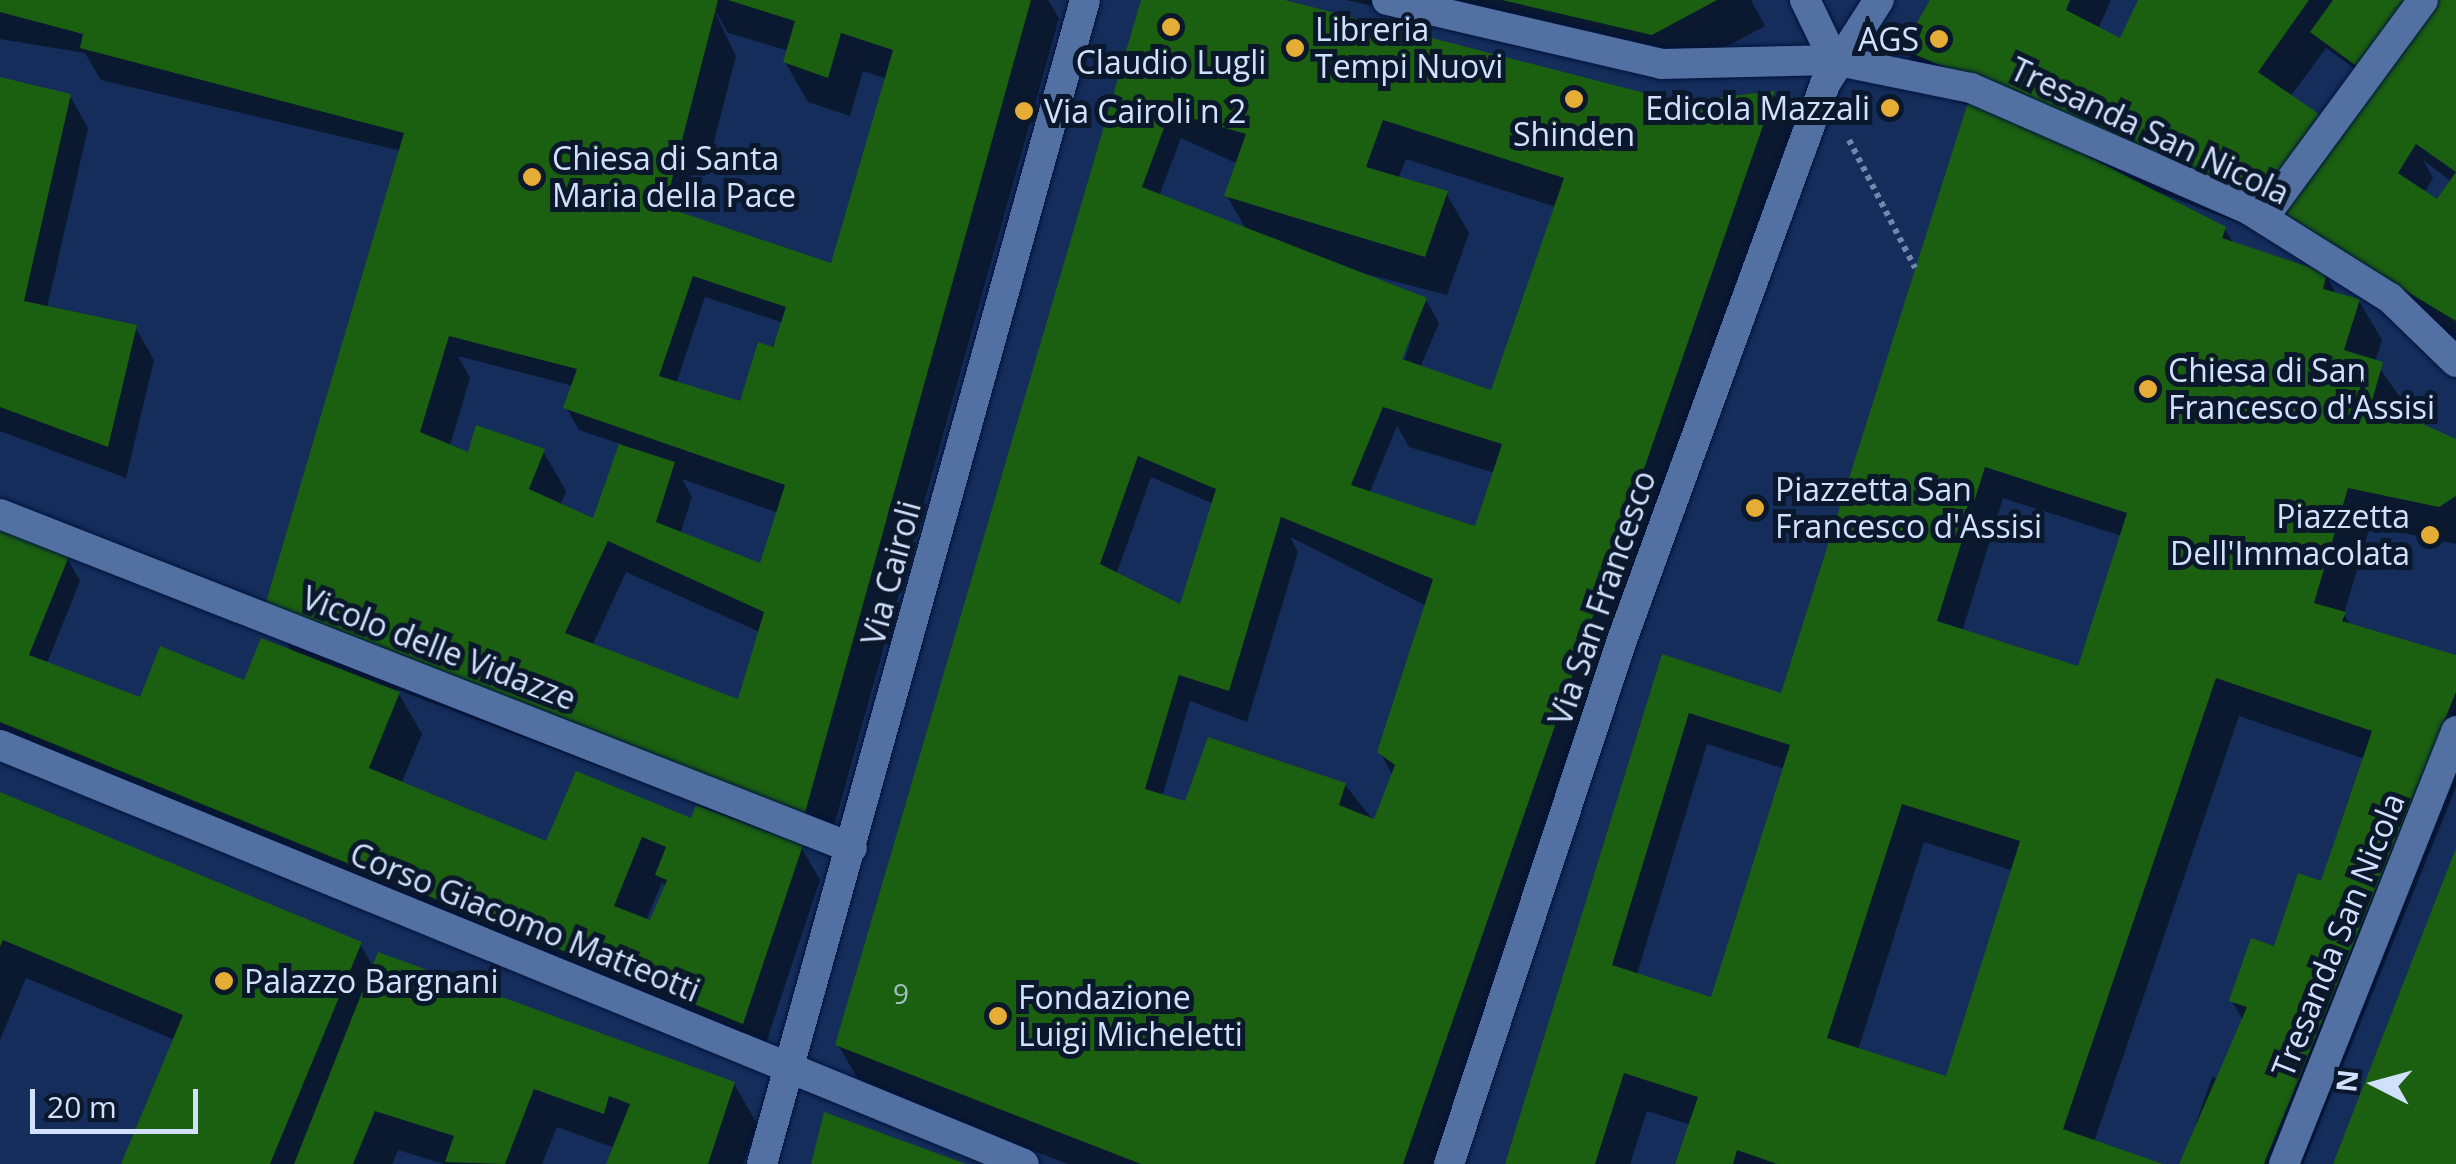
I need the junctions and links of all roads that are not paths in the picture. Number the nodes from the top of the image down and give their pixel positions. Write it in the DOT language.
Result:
graph roads {
  1 [pos="1084,0"];
  2 [pos="1387,0"];
  3 [pos="1806,0"];
  4 [pos="1879,0"];
  5 [pos="2423,0"];
  6 [pos="1834,60"];
  7 [pos="2263,218"];
  8 [pos="2456,362"];
  9 [pos="0,514"];
  10 [pos="2456,732"];
  11 [pos="0,744"];
  12 [pos="852,848"];
  13 [pos="786,1067"];
  14 [pos="762,1164"];
  15 [pos="1024,1164"];
  16 [pos="1449,1164"];
  17 [pos="2284,1164"];
  1 -- 12 [label="street, Via Cairoli"];
  2 -- 6 [label="street, Tresanda San Nicola"];
  3 -- 6 [label="street"];
  4 -- 6 [label="street, Via San Francesco"];
  5 -- 7 [label="street"];
  6 -- 7 [label="street, Tresanda San Nicola"];
  6 -- 16 [label="street, Via San Francesco"];
  7 -- 8 [label="street, Tresanda San Nicola"];
  9 -- 12 [label="street, Vicolo delle Vidazze"];
  10 -- 17 [label="street, Tresanda San Nicola"];
  11 -- 13 [label="street, Corso Giacomo Matteotti"];
  12 -- 13 [label="street, Via Cairoli"];
  13 -- 14 [label="street, Via Cairoli"];
  13 -- 15 [label="street, Corso Giacomo Matteotti"];
}
